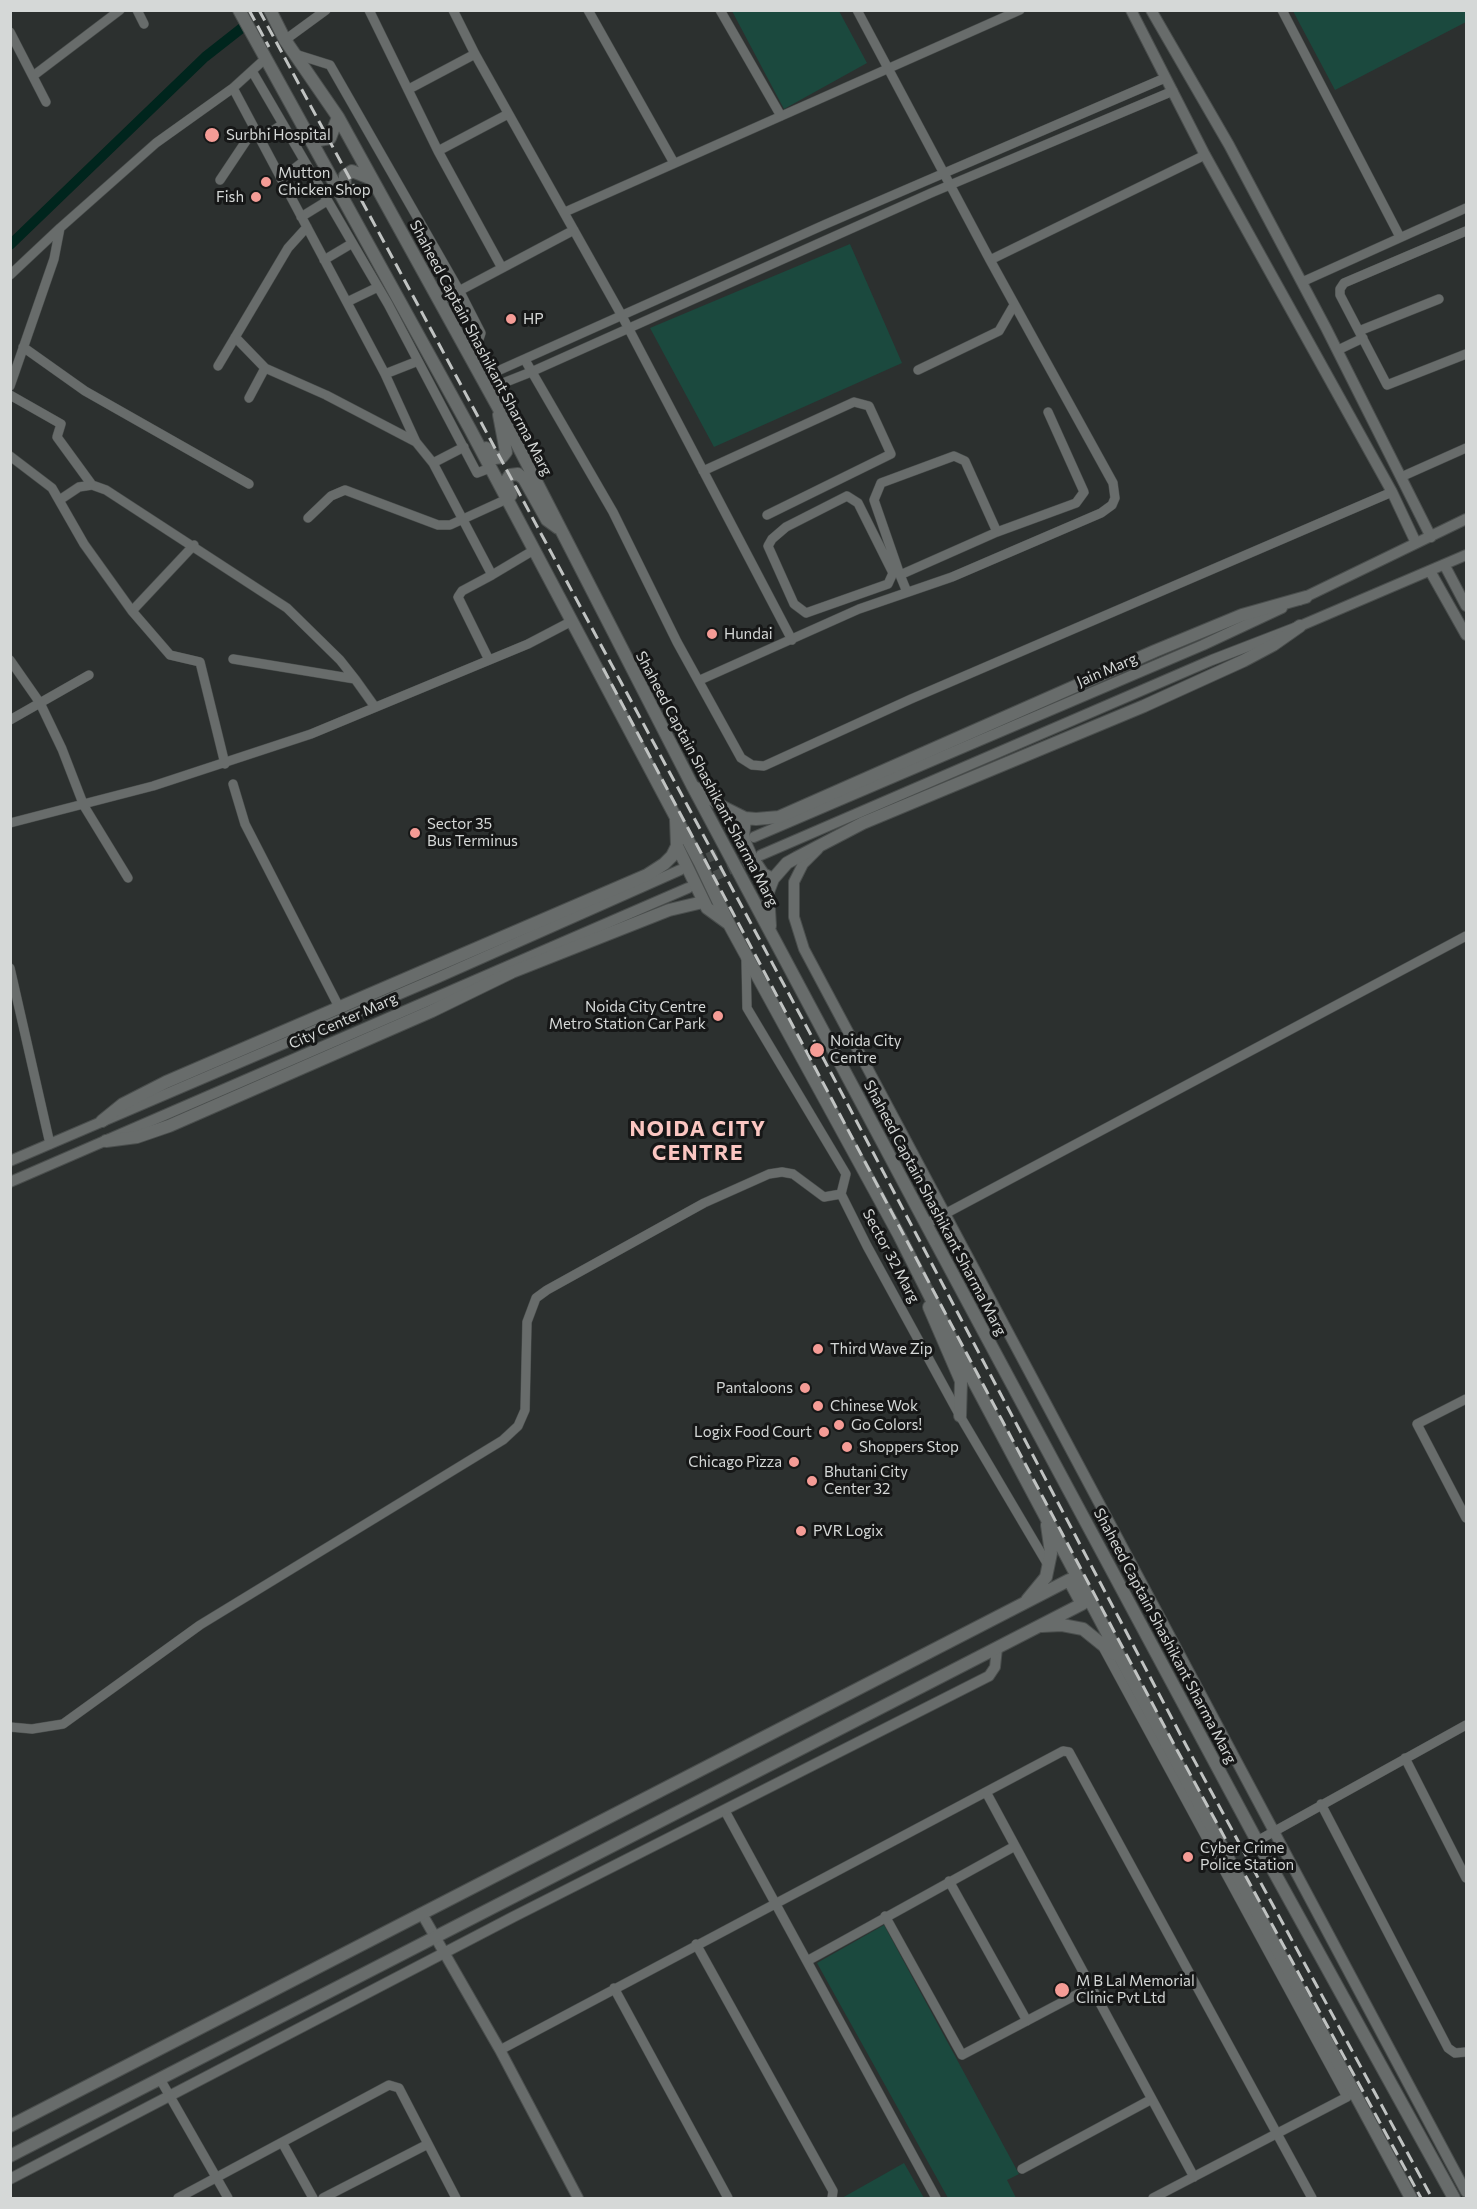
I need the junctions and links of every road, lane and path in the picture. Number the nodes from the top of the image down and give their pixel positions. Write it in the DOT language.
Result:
graph roads {
  1 [pos="120,10"];
  2 [pos="137,10"];
  3 [pos="270,10"];
  4 [pos="326,10"];
  5 [pos="369,10"];
  6 [pos="453,10"];
  7 [pos="588,10"];
  8 [pos="720,10"];
  9 [pos="857,10"];
  10 [pos="989,10"];
  11 [pos="1020,10"];
  12 [pos="1131,10"];
  13 [pos="1151,10"];
  14 [pos="1282,10"];
  15 [pos="241,13"];
  16 [pos="995,21"];
  17 [pos="144,24"];
  18 [pos="10,32"];
  19 [pos="283,35"];
  20 [pos="295,54"];
  21 [pos="475,54"];
  22 [pos="266,58"];
  23 [pos="887,69"];
  24 [pos="252,70"];
  25 [pos="1186,73"];
  26 [pos="33,76"];
  27 [pos="1169,84"];
  28 [pos="233,88"];
  29 [pos="409,89"];
  30 [pos="46,102"];
  31 [pos="508,114"];
  32 [pos="338,117"];
  33 [pos="781,117"];
  34 [pos="283,124"];
  35 [pos="254,129"];
  36 [pos="309,136"];
  37 [pos="260,140"];
  38 [pos="438,151"];
  39 [pos="1205,155"];
  40 [pos="304,161"];
  41 [pos="674,163"];
  42 [pos="944,173"];
  43 [pos="281,179"];
  44 [pos="372,179"];
  45 [pos="220,180"];
  46 [pos="950,185"];
  47 [pos="327,201"];
  48 [pos="345,201"];
  49 [pos="1467,208"];
  50 [pos="565,212"];
  51 [pos="301,217"];
  52 [pos="307,227"];
  53 [pos="60,228"];
  54 [pos="574,230"];
  55 [pos="1467,231"];
  56 [pos="1400,237"];
  57 [pos="351,244"];
  58 [pos="324,260"];
  59 [pos="990,260"];
  60 [pos="502,268"];
  61 [pos="10,275"];
  62 [pos="1302,282"];
  63 [pos="378,287"];
  64 [pos="460,291"];
  65 [pos="1439,299"];
  66 [pos="440,301"];
  67 [pos="347,302"];
  68 [pos="1014,305"];
  69 [pos="622,316"];
  70 [pos="628,329"];
  71 [pos="1361,335"];
  72 [pos="236,337"];
  73 [pos="23,347"];
  74 [pos="1338,350"];
  75 [pos="1467,354"];
  76 [pos="472,360"];
  77 [pos="525,360"];
  78 [pos="418,361"];
  79 [pos="218,366"];
  80 [pos="265,368"];
  81 [pos="918,370"];
  82 [pos="531,372"];
  83 [pos="385,374"];
  84 [pos="485,383"];
  85 [pos="10,386"];
  86 [pos="10,395"];
  87 [pos="249,398"];
  88 [pos="499,409"];
  89 [pos="1047,412"];
  90 [pos="470,429"];
  91 [pos="417,442"];
  92 [pos="464,447"];
  93 [pos="1467,448"];
  94 [pos="10,456"];
  95 [pos="433,463"];
  96 [pos="490,468"];
  97 [pos="703,471"];
  98 [pos="1401,477"];
  99 [pos="249,484"];
  100 [pos="92,485"];
  101 [pos="1392,492"];
  102 [pos="61,499"];
  103 [pos="507,499"];
  104 [pos="780,509"];
  105 [pos="766,515"];
  106 [pos="308,518"];
  107 [pos="1467,519"];
  108 [pos="463,520"];
  109 [pos="786,527"];
  110 [pos="561,530"];
  111 [pos="997,532"];
  112 [pos="1431,537"];
  113 [pos="1416,543"];
  114 [pos="194,545"];
  115 [pos="532,546"];
  116 [pos="1463,559"];
  117 [pos="1445,566"];
  118 [pos="1430,571"];
  119 [pos="492,575"];
  120 [pos="900,575"];
  121 [pos="907,592"];
  122 [pos="1306,597"];
  123 [pos="1467,606"];
  124 [pos="132,611"];
  125 [pos="572,621"];
  126 [pos="1300,626"];
  127 [pos="1467,635"];
  128 [pos="792,640"];
  129 [pos="232,659"];
  130 [pos="10,660"];
  131 [pos="489,660"];
  132 [pos="88,675"];
  133 [pos="355,679"];
  134 [pos="700,680"];
  135 [pos="40,703"];
  136 [pos="375,707"];
  137 [pos="10,720"];
  138 [pos="225,764"];
  139 [pos="233,784"];
  140 [pos="693,787"];
  141 [pos="84,806"];
  142 [pos="677,818"];
  143 [pos="745,818"];
  144 [pos="10,823"];
  145 [pos="754,837"];
  146 [pos="822,844"];
  147 [pos="677,846"];
  148 [pos="761,855"];
  149 [pos="680,870"];
  150 [pos="128,878"];
  151 [pos="773,879"];
  152 [pos="688,888"];
  153 [pos="703,902"];
  154 [pos="729,924"];
  155 [pos="771,933"];
  156 [pos="1467,936"];
  157 [pos="746,953"];
  158 [pos="10,968"];
  159 [pos="339,1007"];
  160 [pos="102,1121"];
  161 [pos="106,1140"];
  162 [pos="50,1144"];
  163 [pos="10,1161"];
  164 [pos="10,1182"];
  165 [pos="842,1194"];
  166 [pos="947,1212"];
  167 [pos="926,1224"];
  168 [pos="929,1296"];
  169 [pos="1467,1399"];
  170 [pos="960,1416"];
  171 [pos="1042,1510"];
  172 [pos="1467,1518"];
  173 [pos="1048,1565"];
  174 [pos="1025,1603"];
  175 [pos="1038,1626"];
  176 [pos="1099,1640"];
  177 [pos="997,1648"];
  178 [pos="1122,1661"];
  179 [pos="1467,1725"];
  180 [pos="10,1727"];
  181 [pos="1405,1758"];
  182 [pos="986,1792"];
  183 [pos="1321,1804"];
  184 [pos="725,1811"];
  185 [pos="1275,1831"];
  186 [pos="1257,1841"];
  187 [pos="1015,1846"];
  188 [pos="1467,1878"];
  189 [pos="949,1881"];
  190 [pos="775,1903"];
  191 [pos="422,1914"];
  192 [pos="885,1916"];
  193 [pos="436,1937"];
  194 [pos="696,1944"];
  195 [pos="445,1953"];
  196 [pos="807,1960"];
  197 [pos="1091,1987"];
  198 [pos="614,1988"];
  199 [pos="1027,2021"];
  200 [pos="500,2050"];
  201 [pos="1467,2052"];
  202 [pos="160,2079"];
  203 [pos="170,2097"];
  204 [pos="1152,2099"];
  205 [pos="10,2126"];
  206 [pos="1277,2133"];
  207 [pos="283,2144"];
  208 [pos="428,2144"];
  209 [pos="10,2156"];
  210 [pos="1022,2169"];
  211 [pos="1194,2177"];
  212 [pos="217,2178"];
  213 [pos="10,2179"];
  214 [pos="1467,2192"];
  215 [pos="453,2197"];
  216 [pos="178,2199"];
  217 [pos="228,2199"];
  218 [pos="313,2199"];
  219 [pos="323,2199"];
  220 [pos="578,2199"];
  221 [pos="728,2199"];
  222 [pos="832,2199"];
  223 [pos="936,2199"];
  224 [pos="1153,2199"];
  225 [pos="1312,2199"];
  226 [pos="1411,2199"];
  227 [pos="1454,2199"];
  1 -- 26 [label="street"];
  2 -- 17 [label="street"];
  3 -- 19 [label="main road, Shaheed Captain Shashikant Sharma Marg"];
  4 -- 19 [label="street"];
  5 -- 29 [label="street"];
  6 -- 21 [label="street"];
  7 -- 41 [label="street"];
  8 -- 33 [label="street"];
  9 -- 23 [label="street"];
  10 -- 16 [label="street"];
  11 -- 16 [label="street"];
  12 -- 27 [label="street"];
  13 -- 25 [label="street"];
  14 -- 56 [label="street"];
  15 -- 22 [label="main road"];
  16 -- 23 [label="street"];
  18 -- 26 [label="street"];
  19 -- 20 [label="main road, Shaheed Captain Shashikant Sharma Marg"];
  20 -- 32 [label="main road, Shaheed Captain Shashikant Sharma Marg"];
  20 -- 64 [label="street"];
  21 -- 29 [label="street"];
  21 -- 31 [label="street"];
  22 -- 24 [label="street"];
  22 -- 36 [label="main road"];
  23 -- 33 [label="street"];
  23 -- 42 [label="street"];
  24 -- 28 [label="street"];
  24 -- 34 [label="street"];
  25 -- 27 [label="street"];
  25 -- 62 [label="street"];
  26 -- 30 [label="street"];
  27 -- 39 [label="street"];
  27 -- 42 [label="street"];
  27 -- 46 [label="street"];
  28 -- 35 [label="street"];
  28 -- 53 [label="street"];
  29 -- 38 [label="street"];
  31 -- 38 [label="street"];
  31 -- 50 [label="street"];
  32 -- 36 [label="main road"];
  32 -- 44 [label="main road, Shaheed Captain Shashikant Sharma Marg"];
  33 -- 41 [label="street"];
  34 -- 37 [label="street"];
  34 -- 40 [label="street"];
  35 -- 37 [label="street"];
  35 -- 45 [label="street"];
  36 -- 48 [label="main road"];
  37 -- 43 [label="street"];
  38 -- 60 [label="street"];
  39 -- 59 [label="street"];
  39 -- 101 [label="street"];
  40 -- 43 [label="street"];
  40 -- 47 [label="street"];
  41 -- 50 [label="street"];
  42 -- 46 [label="street"];
  42 -- 69 [label="street"];
  43 -- 51 [label="street"];
  44 -- 48 [label="main road"];
  44 -- 66 [label="main road, Shaheed Captain Shashikant Sharma Marg"];
  46 -- 59 [label="street"];
  46 -- 70 [label="street"];
  47 -- 51 [label="street"];
  47 -- 57 [label="street"];
  48 -- 90 [label="main road"];
  49 -- 56 [label="street"];
  50 -- 54 [label="street"];
  51 -- 52 [label="street"];
  52 -- 58 [label="street"];
  52 -- 72 [label="street"];
  53 -- 61 [label="street"];
  53 -- 73 [label="street"];
  54 -- 60 [label="street"];
  54 -- 69 [label="street"];
  55 -- 71 [label="street"];
  56 -- 62 [label="street"];
  57 -- 58 [label="street"];
  57 -- 63 [label="street"];
  58 -- 67 [label="street"];
  59 -- 68 [label="street"];
  60 -- 64 [label="street"];
  62 -- 74 [label="street"];
  63 -- 67 [label="street"];
  63 -- 78 [label="street"];
  64 -- 66 [label="street"];
  64 -- 76 [label="street"];
  65 -- 71 [label="street"];
  66 -- 76 [label="main road, Shaheed Captain Shashikant Sharma Marg"];
  67 -- 83 [label="street"];
  68 -- 81 [label="street"];
  68 -- 121 [label="street"];
  69 -- 70 [label="street"];
  69 -- 77 [label="street"];
  70 -- 82 [label="street"];
  70 -- 97 [label="street"];
  71 -- 74 [label="street"];
  71 -- 75 [label="street"];
  72 -- 79 [label="street"];
  72 -- 80 [label="street"];
  73 -- 85 [label="street"];
  73 -- 99 [label="street"];
  74 -- 98 [label="street"];
  76 -- 84 [label="main road, Shaheed Captain Shashikant Sharma Marg"];
  77 -- 82 [label="street"];
  77 -- 84 [label="street"];
  78 -- 83 [label="street"];
  78 -- 92 [label="street"];
  80 -- 87 [label="street"];
  80 -- 91 [label="street"];
  82 -- 84 [label="street"];
  82 -- 134 [label="street"];
  83 -- 91 [label="street"];
  84 -- 88 [label="main road, Shaheed Captain Shashikant Sharma Marg"];
  86 -- 100 [label="street"];
  88 -- 90 [label="main road"];
  88 -- 110 [label="main road, Shaheed Captain Shashikant Sharma Marg"];
  89 -- 111 [label="street"];
  90 -- 96 [label="main road"];
  91 -- 95 [label="street"];
  92 -- 95 [label="street"];
  92 -- 96 [label="street"];
  93 -- 98 [label="street"];
  94 -- 102 [label="street"];
  95 -- 108 [label="street"];
  96 -- 103 [label="main road"];
  97 -- 104 [label="street"];
  97 -- 128 [label="street"];
  98 -- 112 [label="street"];
  100 -- 102 [label="street"];
  100 -- 114 [label="street"];
  101 -- 113 [label="street"];
  101 -- 134 [label="street"];
  102 -- 124 [label="street"];
  103 -- 108 [label="street"];
  103 -- 115 [label="main road"];
  104 -- 105 [label="street"];
  104 -- 109 [label="street"];
  106 -- 108 [label="street"];
  107 -- 112 [label="street, Jain Marg"];
  108 -- 119 [label="street"];
  109 -- 109 [label="street"];
  110 -- 115 [label="main road"];
  110 -- 140 [label="main road, Shaheed Captain Shashikant Sharma Marg"];
  111 -- 120 [label="street"];
  111 -- 120 [label="street"];
  112 -- 113 [label="street, Jain Marg"];
  113 -- 122 [label="street, Jain Marg"];
  114 -- 124 [label="street"];
  114 -- 133 [label="street"];
  115 -- 119 [label="street"];
  115 -- 125 [label="main road"];
  116 -- 117 [label="street"];
  117 -- 118 [label="street"];
  117 -- 123 [label="street"];
  118 -- 126 [label="street"];
  118 -- 127 [label="street"];
  119 -- 131 [label="street"];
  120 -- 121 [label="street"];
  121 -- 128 [label="street"];
  122 -- 143 [label="main road"];
  122 -- 145 [label="street, Jain Marg"];
  124 -- 138 [label="street"];
  125 -- 131 [label="street"];
  125 -- 142 [label="main road"];
  126 -- 146 [label="main road"];
  126 -- 148 [label="street"];
  128 -- 134 [label="street"];
  129 -- 133 [label="street"];
  130 -- 135 [label="street"];
  131 -- 136 [label="street"];
  132 -- 135 [label="street"];
  133 -- 136 [label="street"];
  135 -- 137 [label="street"];
  135 -- 141 [label="street"];
  136 -- 138 [label="street"];
  138 -- 141 [label="street"];
  139 -- 159 [label="street"];
  140 -- 143 [label="main road"];
  140 -- 155 [label="main road, Shaheed Captain Shashikant Sharma Marg"];
  141 -- 144 [label="street"];
  141 -- 150 [label="street"];
  142 -- 147 [label="main road"];
  142 -- 154 [label="main road"];
  143 -- 151 [label="main road"];
  146 -- 151 [label="main road"];
  146 -- 166 [label="street"];
  147 -- 153 [label="main road"];
  147 -- 159 [label="main road"];
  149 -- 160 [label="street, City Center Marg"];
  151 -- 155 [label="main road"];
  152 -- 161 [label="street, City Center Marg"];
  153 -- 154 [label="main road"];
  153 -- 161 [label="main road"];
  154 -- 157 [label="main road"];
  155 -- 167 [label="main road, Shaheed Captain Shashikant Sharma Marg"];
  156 -- 166 [label="street"];
  157 -- 165 [label="street, Sector 32 Marg"];
  157 -- 168 [label="main road"];
  158 -- 162 [label="street"];
  159 -- 160 [label="main road"];
  160 -- 162 [label="street, City Center Marg"];
  161 -- 164 [label="street, City Center Marg"];
  162 -- 163 [label="street, City Center Marg"];
  165 -- 170 [label="street, Sector 32 Marg"];
  165 -- 180 [label="street"];
  166 -- 167 [label="street"];
  166 -- 185 [label="street"];
  167 -- 186 [label="main road, Shaheed Captain Shashikant Sharma Marg"];
  168 -- 170 [label="main road"];
  168 -- 171 [label="main road"];
  169 -- 172 [label="street"];
  170 -- 173 [label="street, Sector 32 Marg"];
  171 -- 173 [label="main road"];
  171 -- 178 [label="main road"];
  173 -- 174 [label="main road"];
  174 -- 175 [label="main road"];
  174 -- 191 [label="main road"];
  175 -- 176 [label="main road"];
  175 -- 177 [label="main road"];
  176 -- 178 [label="main road"];
  176 -- 206 [label="street"];
  177 -- 184 [label="street"];
  177 -- 193 [label="main road"];
  178 -- 226 [label="main road"];
  179 -- 181 [label="street"];
  181 -- 183 [label="street"];
  181 -- 188 [label="street"];
  182 -- 187 [label="street"];
  182 -- 190 [label="street"];
  182 -- 206 [label="street"];
  183 -- 185 [label="street"];
  183 -- 201 [label="street"];
  184 -- 190 [label="street"];
  184 -- 195 [label="street"];
  185 -- 186 [label="street"];
  185 -- 214 [label="street"];
  186 -- 227 [label="main road, Shaheed Captain Shashikant Sharma Marg"];
  187 -- 189 [label="street"];
  187 -- 197 [label="street"];
  189 -- 192 [label="street"];
  189 -- 199 [label="street"];
  190 -- 194 [label="street"];
  190 -- 196 [label="street"];
  191 -- 193 [label="street"];
  191 -- 205 [label="main road"];
  192 -- 196 [label="street"];
  192 -- 199 [label="street"];
  193 -- 195 [label="street"];
  193 -- 202 [label="main road"];
  194 -- 198 [label="street"];
  194 -- 222 [label="street"];
  195 -- 200 [label="street"];
  195 -- 203 [label="street"];
  196 -- 223 [label="street"];
  197 -- 199 [label="street"];
  197 -- 204 [label="street"];
  198 -- 200 [label="street"];
  198 -- 221 [label="street"];
  200 -- 220 [label="street"];
  202 -- 203 [label="street"];
  202 -- 209 [label="main road"];
  203 -- 212 [label="street"];
  203 -- 213 [label="street"];
  204 -- 210 [label="street"];
  204 -- 211 [label="street"];
  206 -- 211 [label="street"];
  206 -- 225 [label="street"];
  207 -- 208 [label="street"];
  207 -- 212 [label="street"];
  207 -- 218 [label="street"];
  208 -- 215 [label="street"];
  208 -- 219 [label="street"];
  211 -- 224 [label="street"];
  212 -- 216 [label="street"];
  212 -- 217 [label="street"];
}
